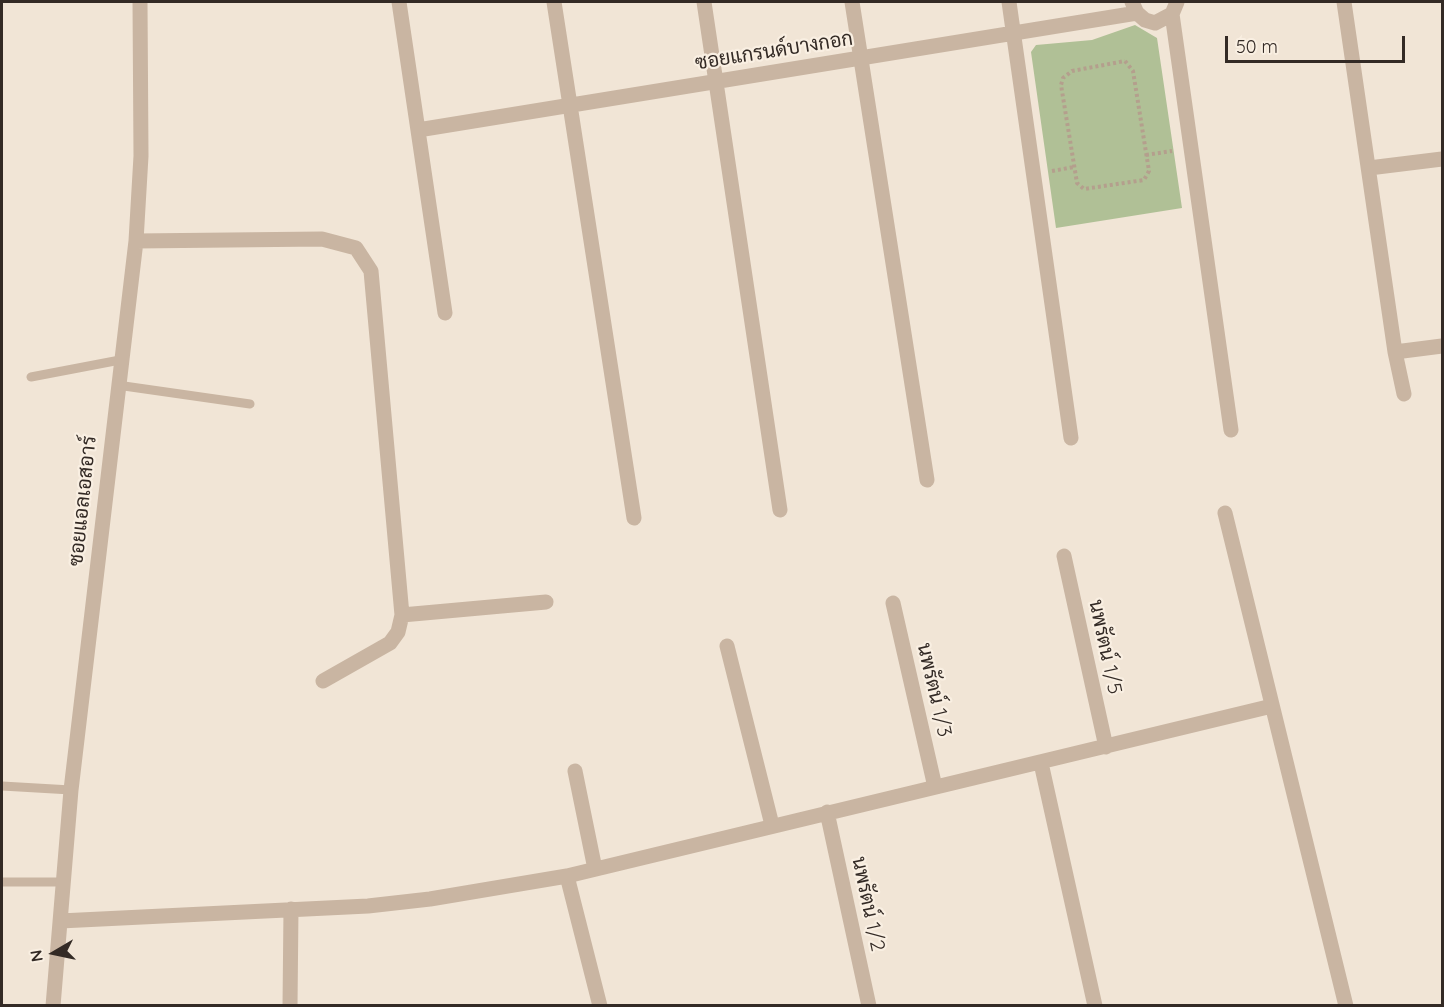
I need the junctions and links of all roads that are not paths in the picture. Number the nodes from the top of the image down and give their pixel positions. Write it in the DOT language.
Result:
graph roads {
  1 [pos="140,2"];
  2 [pos="399,2"];
  3 [pos="554,2"];
  4 [pos="704,2"];
  5 [pos="852,2"];
  6 [pos="1009,2"];
  7 [pos="1344,2"];
  8 [pos="1135,7"];
  9 [pos="1174,8"];
  10 [pos="1013,33"];
  11 [pos="861,58"];
  12 [pos="716,82"];
  13 [pos="570,105"];
  14 [pos="418,130"];
  15 [pos="1443,159"];
  16 [pos="1370,168"];
  17 [pos="136,241"];
  18 [pos="446,314"];
  19 [pos="1443,346"];
  20 [pos="1395,352"];
  21 [pos="120,360"];
  22 [pos="31,377"];
  23 [pos="117,385"];
  24 [pos="1404,394"];
  25 [pos="250,404"];
  26 [pos="1231,430"];
  27 [pos="1071,438"];
  28 [pos="927,480"];
  29 [pos="780,510"];
  30 [pos="1225,513"];
  31 [pos="634,518"];
  32 [pos="1064,556"];
  33 [pos="546,602"];
  34 [pos="893,603"];
  35 [pos="402,615"];
  36 [pos="727,646"];
  37 [pos="323,681"];
  38 [pos="1272,706"];
  39 [pos="1106,747"];
  40 [pos="1041,763"];
  41 [pos="575,771"];
  42 [pos="2,786"];
  43 [pos="935,787"];
  44 [pos="71,790"];
  45 [pos="827,812"];
  46 [pos="772,825"];
  47 [pos="595,869"];
  48 [pos="567,876"];
  49 [pos="2,882"];
  50 [pos="64,882"];
  51 [pos="291,909"];
  52 [pos="60,921"];
  53 [pos="53,1005"];
  54 [pos="290,1005"];
  55 [pos="600,1005"];
  56 [pos="869,1005"];
  57 [pos="1095,1005"];
  58 [pos="1346,1005"];
  1 -- 17 [label="street, ซอยแอลเอสอาร์"];
  2 -- 14 [label="street"];
  3 -- 13 [label="street"];
  4 -- 12 [label="street"];
  5 -- 11 [label="street"];
  6 -- 10 [label="street"];
  7 -- 16 [label="street"];
  8 -- 9 [label="street, ซอยแกรนด์บางกอก"];
  8 -- 10 [label="street, ซอยแกรนด์บางกอก"];
  9 -- 26 [label="street"];
  10 -- 11 [label="street, ซอยแกรนด์บางกอก"];
  10 -- 27 [label="street"];
  11 -- 12 [label="street, ซอยแกรนด์บางกอก"];
  11 -- 28 [label="street"];
  12 -- 13 [label="street, ซอยแกรนด์บางกอก"];
  12 -- 29 [label="street"];
  13 -- 14 [label="street, ซอยแกรนด์บางกอก"];
  13 -- 31 [label="street"];
  14 -- 18 [label="street"];
  15 -- 16 [label="street"];
  16 -- 20 [label="street"];
  17 -- 21 [label="street, ซอยแอลเอสอาร์"];
  17 -- 35 [label="street"];
  19 -- 20 [label="street"];
  20 -- 24 [label="street"];
  21 -- 22 [label="lane"];
  21 -- 23 [label="street, ซอยแอลเอสอาร์"];
  23 -- 25 [label="lane"];
  23 -- 44 [label="street, ซอยแอลเอสอาร์"];
  30 -- 38 [label="street"];
  32 -- 39 [label="street, นพรัตน์ 1/5"];
  33 -- 35 [label="street"];
  34 -- 43 [label="street, นพรัตน์ 1/3"];
  35 -- 37 [label="street"];
  36 -- 46 [label="street"];
  38 -- 39 [label="street"];
  38 -- 58 [label="street"];
  39 -- 40 [label="street"];
  40 -- 43 [label="street"];
  40 -- 57 [label="street"];
  41 -- 47 [label="street"];
  42 -- 44 [label="lane"];
  43 -- 45 [label="street"];
  44 -- 50 [label="street, ซอยแอลเอสอาร์"];
  45 -- 46 [label="street"];
  45 -- 56 [label="street, นพรัตน์ 1/2"];
  46 -- 47 [label="street"];
  47 -- 48 [label="street"];
  48 -- 51 [label="street"];
  48 -- 55 [label="street"];
  49 -- 50 [label="lane"];
  50 -- 52 [label="street, ซอยแอลเอสอาร์"];
  51 -- 52 [label="street"];
  51 -- 54 [label="street"];
  52 -- 53 [label="street, ซอยแอลเอสอาร์"];
}
